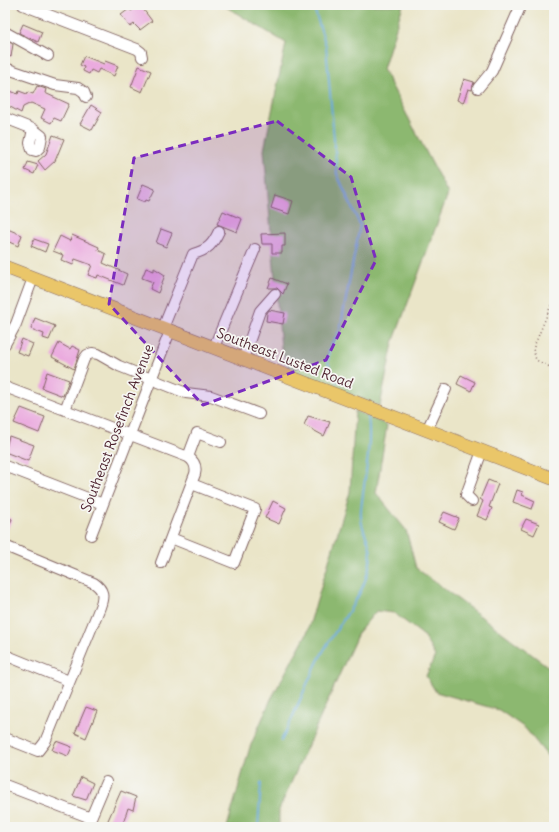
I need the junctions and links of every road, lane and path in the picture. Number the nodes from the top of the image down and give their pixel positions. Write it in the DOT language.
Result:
graph roads {
  1 [pos="23,5"];
  2 [pos="521,5"];
  3 [pos="5,32"];
  4 [pos="48,56"];
  5 [pos="142,57"];
  6 [pos="5,68"];
  7 [pos="478,88"];
  8 [pos="86,97"];
  9 [pos="5,118"];
  10 [pos="33,129"];
  11 [pos="219,231"];
  12 [pos="255,249"];
  13 [pos="5,267"];
  14 [pos="33,278"];
  15 [pos="274,294"];
  16 [pos="554,298"];
  17 [pos="167,329"];
  18 [pos="5,344"];
  19 [pos="214,347"];
  20 [pos="243,359"];
  21 [pos="554,369"];
  22 [pos="151,379"];
  23 [pos="5,387"];
  24 [pos="446,389"];
  25 [pos="65,410"];
  26 [pos="259,414"];
  27 [pos="427,430"];
  28 [pos="130,434"];
  29 [pos="221,442"];
  30 [pos="482,451"];
  31 [pos="190,459"];
  32 [pos="5,466"];
  33 [pos="554,479"];
  34 [pos="192,484"];
  35 [pos="472,501"];
  36 [pos="103,504"];
  37 [pos="91,535"];
  38 [pos="171,538"];
  39 [pos="5,546"];
  40 [pos="161,563"];
  41 [pos="5,656"];
  42 [pos="69,681"];
  43 [pos="5,738"];
  44 [pos="106,782"];
  45 [pos="5,784"];
  46 [pos="89,823"];
  1 -- 5 [label="street"];
  2 -- 7 [label="street"];
  3 -- 4 [label="street"];
  6 -- 8 [label="street"];
  9 -- 10 [label="street"];
  11 -- 17 [label="street, Southeast Rosefinch Avenue"];
  12 -- 19 [label="street"];
  13 -- 14 [label="main road, Southeast Lusted Road"];
  14 -- 17 [label="main road, Southeast Lusted Road"];
  14 -- 18 [label="street"];
  15 -- 20 [label="street"];
  16 -- 21 [label="path"];
  17 -- 19 [label="main road, Southeast Lusted Road"];
  17 -- 22 [label="street, Southeast Rosefinch Avenue"];
  19 -- 20 [label="main road, Southeast Lusted Road"];
  20 -- 27 [label="main road, Southeast Lusted Road"];
  22 -- 25 [label="street"];
  22 -- 26 [label="street"];
  22 -- 28 [label="street, Southeast Rosefinch Avenue"];
  23 -- 25 [label="street"];
  24 -- 27 [label="street"];
  25 -- 28 [label="street"];
  27 -- 30 [label="main road, Southeast Lusted Road"];
  28 -- 31 [label="street"];
  28 -- 36 [label="street, Southeast Rosefinch Avenue"];
  29 -- 31 [label="street"];
  30 -- 33 [label="main road, Southeast Lusted Road"];
  30 -- 35 [label="street"];
  31 -- 34 [label="street"];
  32 -- 36 [label="street"];
  34 -- 38 [label="street"];
  34 -- 38 [label="street"];
  36 -- 37 [label="street, Southeast Rosefinch Avenue"];
  38 -- 40 [label="street"];
  39 -- 42 [label="street"];
  41 -- 42 [label="street"];
  42 -- 43 [label="street"];
  44 -- 46 [label="street"];
  45 -- 46 [label="street"];
}
